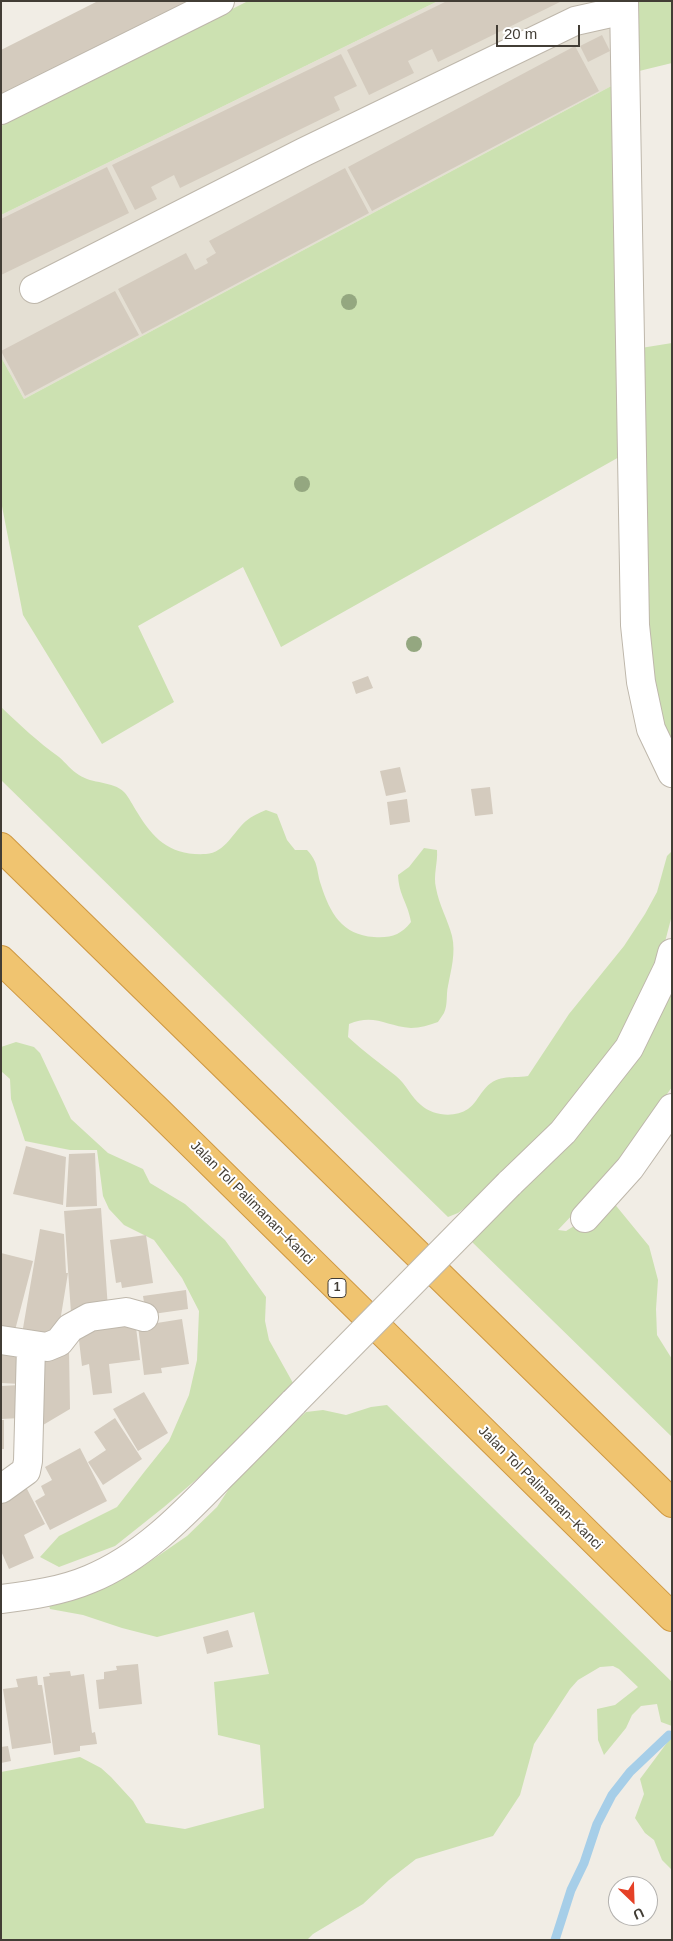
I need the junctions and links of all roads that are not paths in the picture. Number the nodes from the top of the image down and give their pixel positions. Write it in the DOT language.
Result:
graph roads {
  1 [pos="220,1"];
  2 [pos="624,5"];
  3 [pos="1,110"];
  4 [pos="34,289"];
  5 [pos="672,773"];
  6 [pos="1,847"];
  7 [pos="672,953"];
  8 [pos="1,960"];
  9 [pos="672,1108"];
  10 [pos="585,1218"];
  11 [pos="144,1318"];
  12 [pos="1,1340"];
  13 [pos="31,1346"];
  14 [pos="1,1489"];
  15 [pos="672,1503"];
  16 [pos="1,1599"];
  17 [pos="672,1617"];
  1 -- 3 [label="street"];
  2 -- 4 [label="street"];
  2 -- 5 [label="street"];
  6 -- 15 [label="highway"];
  7 -- 16 [label="street, bridge"];
  8 -- 17 [label="highway, Jalan Tol Palimanan–Kanci / 1"];
  9 -- 10 [label="street"];
  11 -- 13 [label="street"];
  12 -- 13 [label="street"];
  13 -- 14 [label="street"];
}
